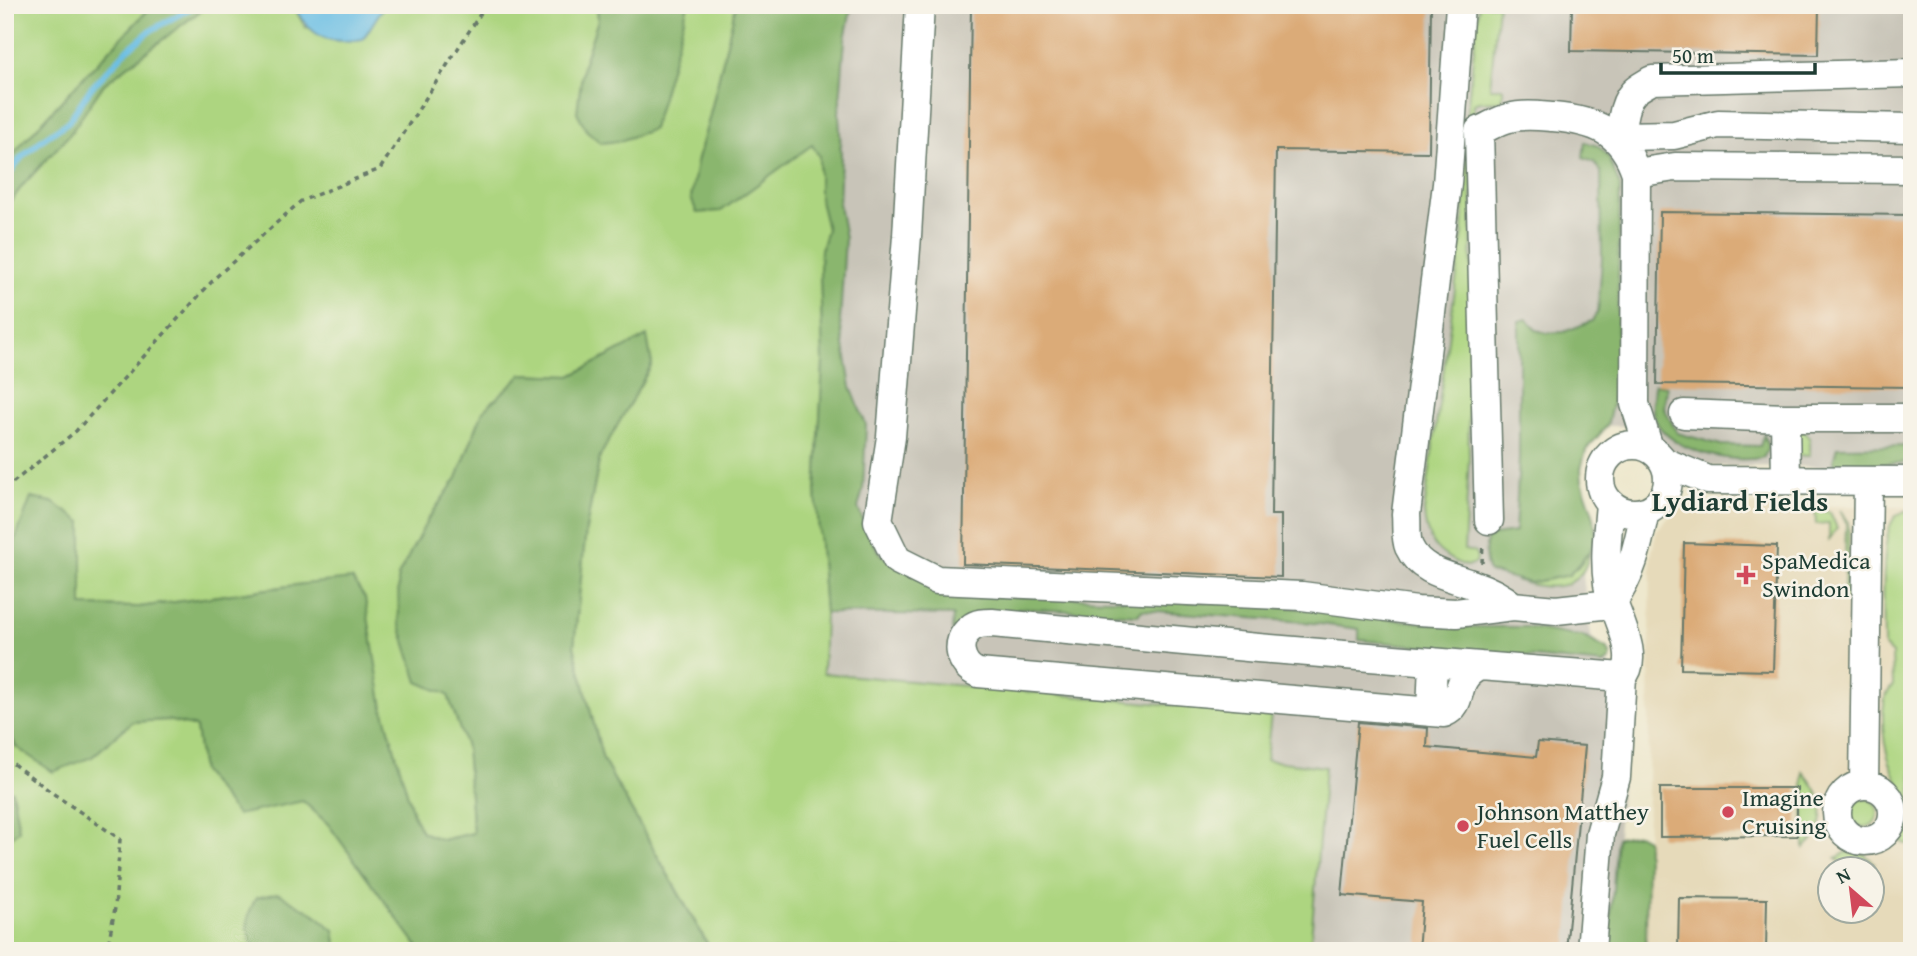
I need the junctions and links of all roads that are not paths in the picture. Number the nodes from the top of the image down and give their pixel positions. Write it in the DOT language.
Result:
graph roads {
  1 [pos="920,5"];
  2 [pos="1460,5"];
  3 [pos="1912,73"];
  4 [pos="1912,128"];
  5 [pos="1621,140"];
  6 [pos="1912,169"];
  7 [pos="1636,173"];
  8 [pos="1635,404"];
  9 [pos="1684,414"];
  10 [pos="1785,418"];
  11 [pos="1912,418"];
  12 [pos="1616,450"];
  13 [pos="1657,455"];
  14 [pos="1708,480"];
  15 [pos="1786,480"];
  16 [pos="1868,481"];
  17 [pos="1912,481"];
  18 [pos="1611,503"];
  19 [pos="1654,504"];
  20 [pos="1489,520"];
  21 [pos="1611,604"];
  22 [pos="1513,606"];
  23 [pos="1433,662"];
  24 [pos="1480,666"];
  25 [pos="1622,677"];
  26 [pos="1431,712"];
  27 [pos="1864,785"];
  28 [pos="1591,951"];
  1 -- 22 [label="street"];
  2 -- 22 [label="street"];
  3 -- 5 [label="street"];
  4 -- 5 [label="street"];
  5 -- 7 [label="street"];
  5 -- 20 [label="street"];
  6 -- 7 [label="street"];
  7 -- 8 [label="street"];
  8 -- 12 [label="street"];
  8 -- 13 [label="street"];
  9 -- 10 [label="street"];
  10 -- 11 [label="street"];
  10 -- 15 [label="street"];
  12 -- 13 [label="street"];
  12 -- 18 [label="street"];
  13 -- 14 [label="street"];
  13 -- 19 [label="street"];
  14 -- 15 [label="street"];
  14 -- 19 [label="street"];
  15 -- 16 [label="street"];
  16 -- 17 [label="street"];
  16 -- 27 [label="street"];
  18 -- 19 [label="street"];
  18 -- 21 [label="street"];
  19 -- 21 [label="street"];
  21 -- 22 [label="street"];
  21 -- 25 [label="street"];
  23 -- 24 [label="street"];
  23 -- 26 [label="street"];
  23 -- 26 [label="street"];
  24 -- 25 [label="street"];
  24 -- 26 [label="street"];
  25 -- 28 [label="street"];
}
